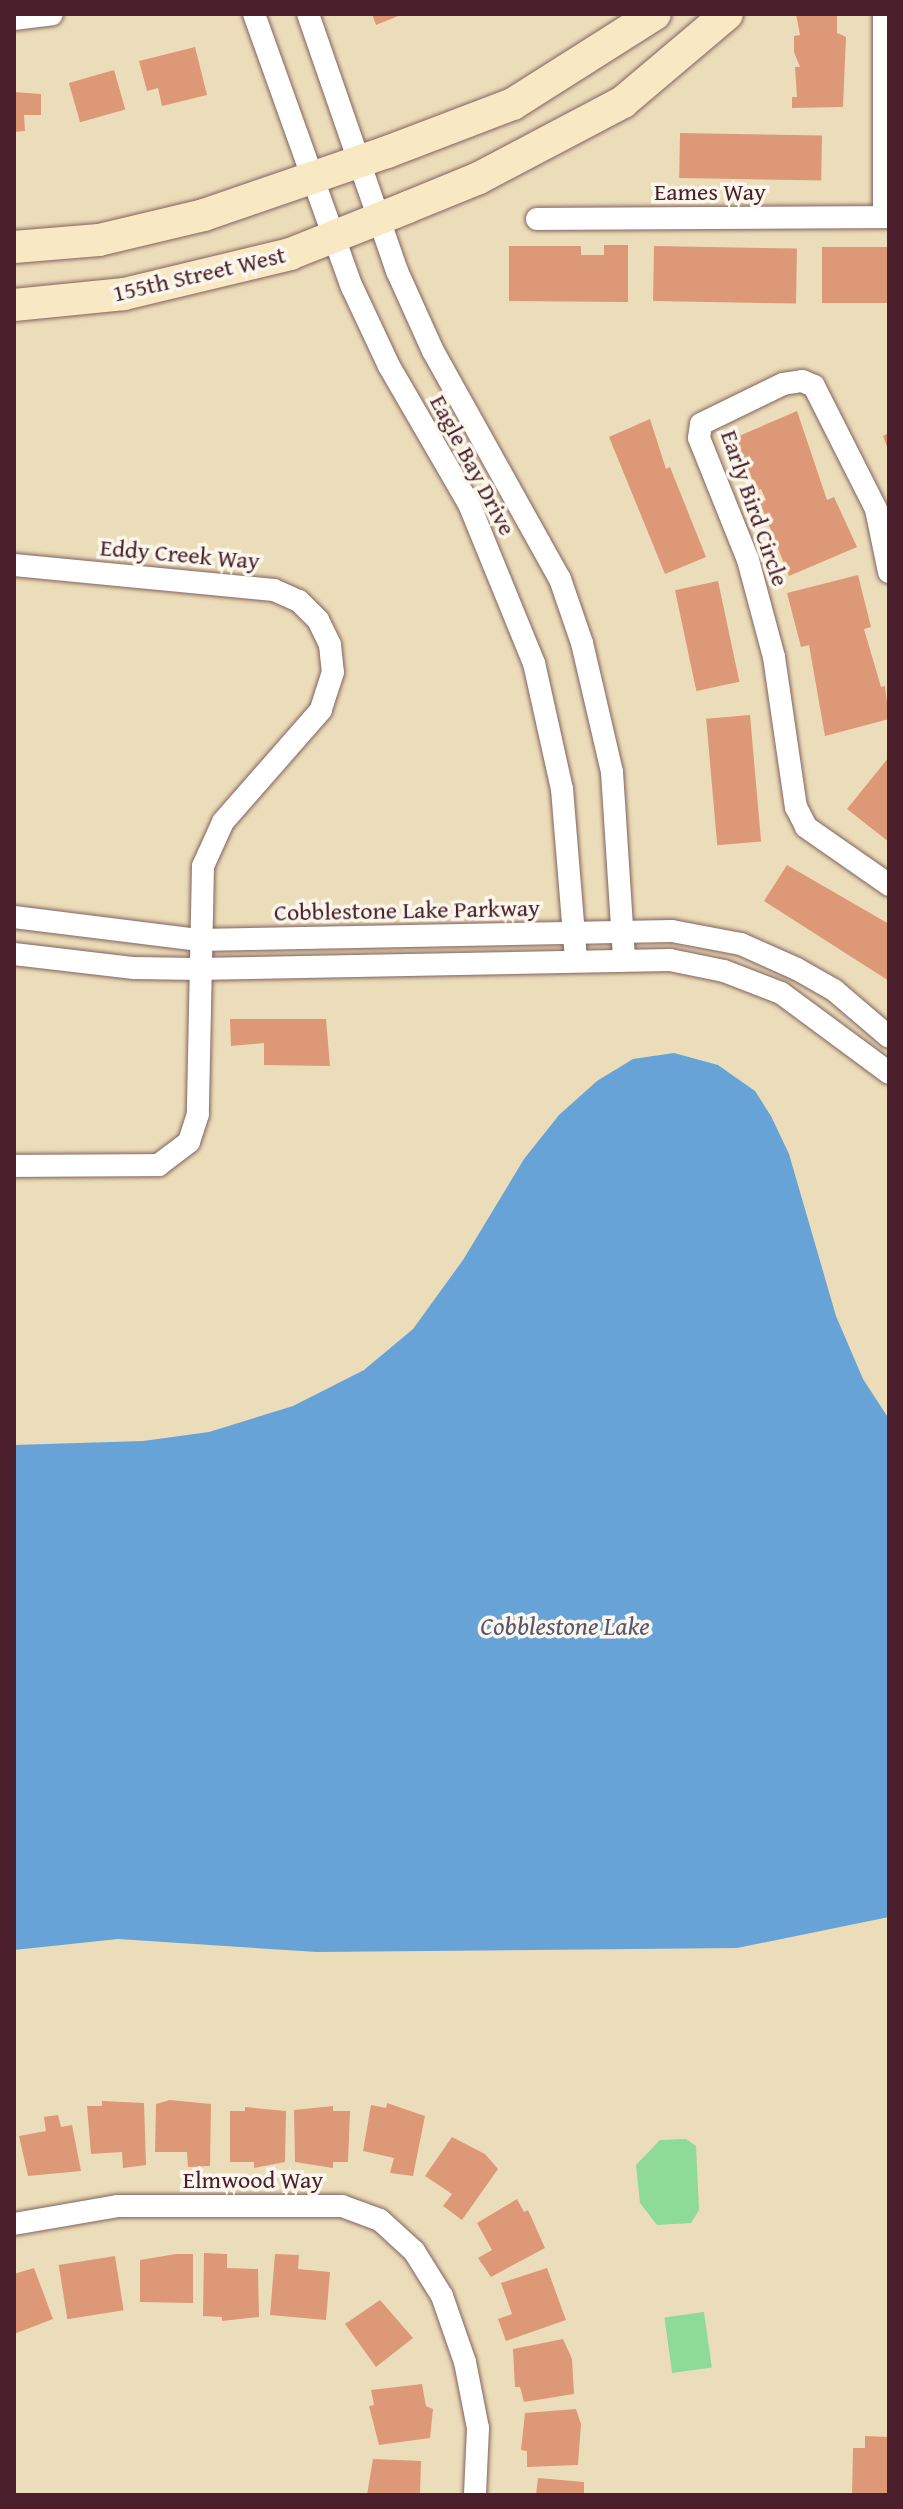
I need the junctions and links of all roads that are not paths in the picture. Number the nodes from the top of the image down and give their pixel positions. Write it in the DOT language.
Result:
graph roads {
  1 [pos="52,14"];
  2 [pos="254,14"];
  3 [pos="308,14"];
  4 [pos="655,14"];
  5 [pos="727,14"];
  6 [pos="884,14"];
  7 [pos="14,19"];
  8 [pos="362,161"];
  9 [pos="313,178"];
  10 [pos="887,217"];
  11 [pos="379,219"];
  12 [pos="537,219"];
  13 [pos="335,235"];
  14 [pos="14,247"];
  15 [pos="14,305"];
  16 [pos="14,565"];
  17 [pos="889,572"];
  18 [pos="889,885"];
  19 [pos="14,917"];
  20 [pos="621,930"];
  21 [pos="575,931"];
  22 [pos="198,940"];
  23 [pos="14,954"];
  24 [pos="576,960"];
  25 [pos="624,960"];
  26 [pos="198,969"];
  27 [pos="797,969"];
  28 [pos="781,993"];
  29 [pos="889,1037"];
  30 [pos="889,1073"];
  31 [pos="14,1166"];
  32 [pos="14,2224"];
  33 [pos="475,2495"];
  1 -- 7 [label="street"];
  2 -- 9 [label="street, Eagle Bay Drive"];
  3 -- 8 [label="street, Eagle Bay Drive"];
  4 -- 8 [label="street"];
  5 -- 11 [label="street, 155th Street West"];
  6 -- 10 [label="street, Eames Way"];
  8 -- 9 [label="street"];
  8 -- 11 [label="street, Eagle Bay Drive"];
  9 -- 13 [label="street, Eagle Bay Drive"];
  9 -- 14 [label="street"];
  10 -- 12 [label="street, Eames Way"];
  11 -- 13 [label="street, 155th Street West"];
  11 -- 20 [label="street, Eagle Bay Drive"];
  13 -- 15 [label="street, 155th Street West"];
  13 -- 21 [label="street, Eagle Bay Drive"];
  16 -- 22 [label="street, Eddy Creek Way"];
  17 -- 18 [label="street, Early Bird Circle"];
  19 -- 22 [label="street, Cobblestone Lake Parkway"];
  20 -- 21 [label="street, Cobblestone Lake Parkway"];
  20 -- 25 [label="street, Eagle Bay Drive"];
  20 -- 27 [label="street, Cobblestone Lake Parkway"];
  21 -- 22 [label="street, Cobblestone Lake Parkway"];
  21 -- 24 [label="street, Eagle Bay Drive"];
  22 -- 26 [label="street, Eddy Creek Way"];
  23 -- 26 [label="street"];
  24 -- 25 [label="street"];
  24 -- 26 [label="street"];
  25 -- 28 [label="street"];
  26 -- 31 [label="street, Eddy Creek Way"];
  27 -- 28 [label="street"];
  27 -- 29 [label="street, Cobblestone Lake Parkway"];
  28 -- 30 [label="street"];
  32 -- 33 [label="street, Elmwood Way"];
}
